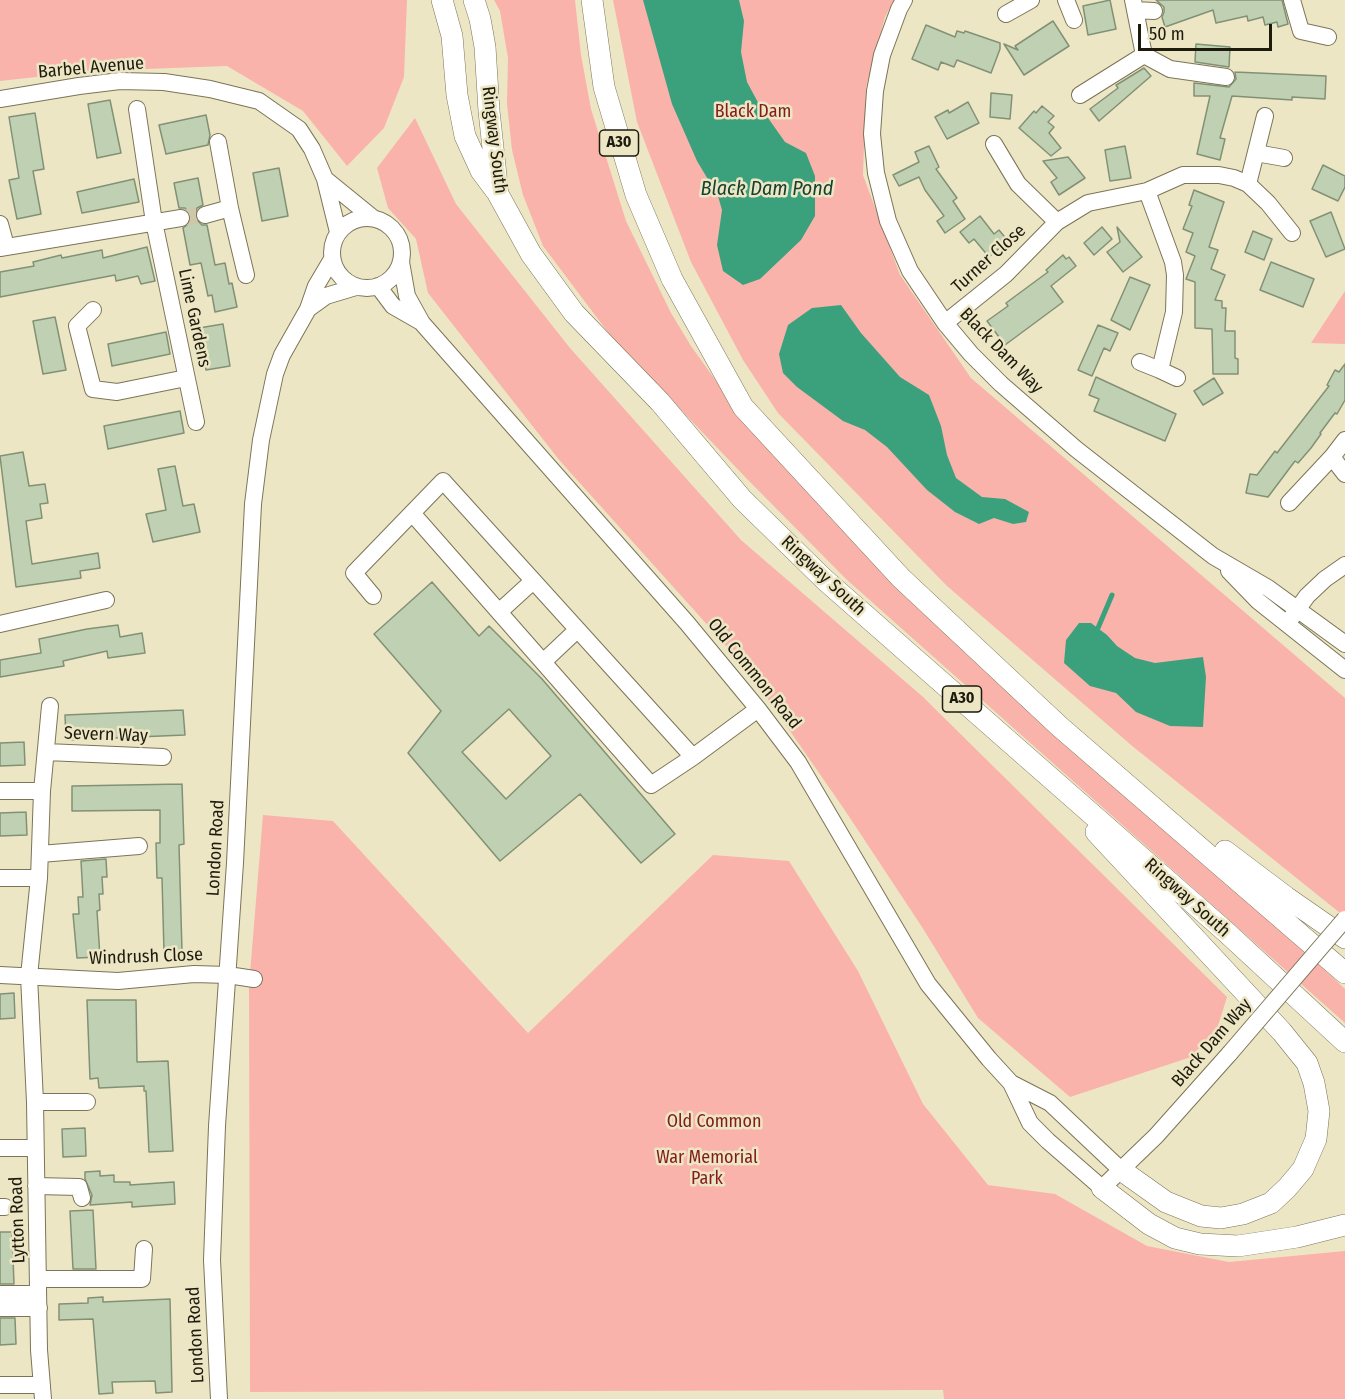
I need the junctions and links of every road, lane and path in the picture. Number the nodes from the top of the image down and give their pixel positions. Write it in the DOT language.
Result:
graph roads {
  1 [pos="442,0"];
  2 [pos="474,0"];
  3 [pos="592,0"];
  4 [pos="904,0"];
  5 [pos="1031,0"];
  6 [pos="1066,0"];
  7 [pos="1292,0"];
  8 [pos="1134,5"];
  9 [pos="1154,11"];
  10 [pos="1006,14"];
  11 [pos="1074,20"];
  12 [pos="1329,37"];
  13 [pos="1144,55"];
  14 [pos="1226,77"];
  15 [pos="1080,95"];
  16 [pos="0,99"];
  17 [pos="137,109"];
  18 [pos="1265,116"];
  19 [pos="218,142"];
  20 [pos="994,144"];
  21 [pos="1256,153"];
  22 [pos="1284,158"];
  23 [pos="1001,176"];
  24 [pos="325,179"];
  25 [pos="1018,184"];
  26 [pos="1248,184"];
  27 [pos="1147,191"];
  28 [pos="498,194"];
  29 [pos="230,208"];
  30 [pos="205,215"];
  31 [pos="181,218"];
  32 [pos="373,218"];
  33 [pos="154,222"];
  34 [pos="1057,222"];
  35 [pos="0,224"];
  36 [pos="338,232"];
  37 [pos="1292,233"];
  38 [pos="3,247"];
  39 [pos="332,259"];
  40 [pos="401,262"];
  41 [pos="246,275"];
  42 [pos="378,286"];
  43 [pos="356,287"];
  44 [pos="308,309"];
  45 [pos="93,310"];
  46 [pos="422,323"];
  47 [pos="945,323"];
  48 [pos="1140,362"];
  49 [pos="1160,370"];
  50 [pos="186,378"];
  51 [pos="1177,378"];
  52 [pos="196,422"];
  53 [pos="1345,440"];
  54 [pos="1332,457"];
  55 [pos="1345,474"];
  56 [pos="1289,503"];
  57 [pos="412,513"];
  58 [pos="1213,555"];
  59 [pos="1345,565"];
  60 [pos="533,581"];
  61 [pos="373,596"];
  62 [pos="106,600"];
  63 [pos="1297,610"];
  64 [pos="499,612"];
  65 [pos="0,624"];
  66 [pos="1286,625"];
  67 [pos="577,630"];
  68 [pos="1345,644"];
  69 [pos="543,662"];
  70 [pos="1345,670"];
  71 [pos="50,706"];
  72 [pos="758,709"];
  73 [pos="1059,726"];
  74 [pos="1009,739"];
  75 [pos="46,753"];
  76 [pos="164,757"];
  77 [pos="693,758"];
  78 [pos="0,791"];
  79 [pos="42,791"];
  80 [pos="139,846"];
  81 [pos="40,854"];
  82 [pos="0,878"];
  83 [pos="39,878"];
  84 [pos="1345,919"];
  85 [pos="1345,938"];
  86 [pos="1345,973"];
  87 [pos="0,975"];
  88 [pos="228,975"];
  89 [pos="29,976"];
  90 [pos="254,979"];
  91 [pos="1345,1042"];
  92 [pos="1011,1083"];
  93 [pos="34,1102"];
  94 [pos="87,1102"];
  95 [pos="0,1148"];
  96 [pos="35,1148"];
  97 [pos="1121,1170"];
  98 [pos="36,1186"];
  99 [pos="1102,1188"];
  100 [pos="82,1198"];
  101 [pos="1345,1225"];
  102 [pos="144,1249"];
  103 [pos="38,1293"];
  104 [pos="0,1294"];
  105 [pos="0,1308"];
  106 [pos="0,1384"];
  107 [pos="42,1392"];
  108 [pos="219,1399"];
  1 -- 28 [label="main road"];
  2 -- 28 [label="main road, Ringway South / A30"];
  3 -- 73 [label="main road, A30"];
  4 -- 47 [label="street, Black Dam Way"];
  5 -- 10 [label="street"];
  6 -- 11 [label="street"];
  7 -- 12 [label="street"];
  8 -- 9 [label="street"];
  8 -- 13 [label="street"];
  13 -- 14 [label="street"];
  13 -- 15 [label="street"];
  16 -- 24 [label="street, Barbel Avenue"];
  17 -- 33 [label="street, Lime Gardens"];
  18 -- 21 [label="street"];
  19 -- 29 [label="street"];
  20 -- 25 [label="street"];
  21 -- 22 [label="street"];
  21 -- 26 [label="street"];
  23 -- 25 [label="street"];
  24 -- 32 [label="street, Barbel Avenue"];
  24 -- 36 [label="street, Barbel Avenue"];
  25 -- 34 [label="street"];
  26 -- 27 [label="street, Turner Close"];
  26 -- 37 [label="street, Turner Close"];
  27 -- 34 [label="street, Turner Close"];
  27 -- 49 [label="street"];
  28 -- 74 [label="main road, Ringway South / A30"];
  29 -- 30 [label="street"];
  29 -- 41 [label="street"];
  31 -- 33 [label="street"];
  32 -- 36 [label="street"];
  32 -- 40 [label="street"];
  33 -- 38 [label="street"];
  33 -- 50 [label="street, Lime Gardens"];
  34 -- 47 [label="street, Turner Close"];
  35 -- 38 [label="street"];
  36 -- 39 [label="street"];
  39 -- 43 [label="street"];
  39 -- 44 [label="street, London Road"];
  40 -- 42 [label="street"];
  40 -- 46 [label="street, Old Common Road"];
  42 -- 43 [label="street"];
  42 -- 46 [label="street, Old Common Road"];
  43 -- 44 [label="street, London Road"];
  44 -- 88 [label="street, London Road"];
  45 -- 50 [label="street"];
  46 -- 72 [label="street, Old Common Road"];
  47 -- 58 [label="street, Black Dam Way"];
  48 -- 49 [label="street"];
  49 -- 51 [label="street"];
  50 -- 52 [label="street, Lime Gardens"];
  53 -- 54 [label="street"];
  54 -- 55 [label="street"];
  54 -- 56 [label="street"];
  57 -- 60 [label="street"];
  57 -- 61 [label="street"];
  57 -- 64 [label="street"];
  58 -- 63 [label="street, Black Dam Way"];
  58 -- 66 [label="street, Black Dam Way"];
  59 -- 63 [label="street"];
  60 -- 64 [label="street"];
  60 -- 67 [label="street"];
  62 -- 65 [label="street"];
  63 -- 66 [label="street"];
  63 -- 68 [label="street, Black Dam Way"];
  64 -- 69 [label="street"];
  66 -- 70 [label="street, Black Dam Way"];
  67 -- 69 [label="street"];
  67 -- 77 [label="street"];
  69 -- 77 [label="street"];
  71 -- 75 [label="street, Lytton Road"];
  72 -- 77 [label="street"];
  72 -- 92 [label="street, Old Common Road"];
  73 -- 85 [label="main road"];
  73 -- 86 [label="main road, A30"];
  74 -- 91 [label="main road, Ringway South / A30"];
  74 -- 97 [label="main road"];
  75 -- 76 [label="street, Severn Way"];
  75 -- 79 [label="street, Lytton Road"];
  78 -- 79 [label="street"];
  79 -- 81 [label="street, Lytton Road"];
  80 -- 81 [label="street"];
  81 -- 83 [label="street, Lytton Road"];
  82 -- 83 [label="street"];
  83 -- 89 [label="street, Lytton Road"];
  84 -- 97 [label="street, Black Dam Way, bridge"];
  87 -- 89 [label="street, Windrush Close"];
  88 -- 89 [label="street, Windrush Close"];
  88 -- 90 [label="street, Windrush Close"];
  88 -- 108 [label="street, London Road"];
  89 -- 93 [label="street, Lytton Road"];
  92 -- 97 [label="street, Old Common Road"];
  92 -- 99 [label="street, Old Common Road"];
  93 -- 94 [label="street"];
  93 -- 96 [label="street, Lytton Road"];
  95 -- 96 [label="street"];
  96 -- 98 [label="street, Lytton Road"];
  97 -- 99 [label="street, Black Dam Way"];
  98 -- 100 [label="street"];
  98 -- 103 [label="street, Lytton Road"];
  99 -- 101 [label="main road"];
  102 -- 103 [label="street"];
  103 -- 104 [label="street"];
  103 -- 105 [label="street"];
  103 -- 107 [label="street, Lytton Road"];
  106 -- 107 [label="street"];
}
